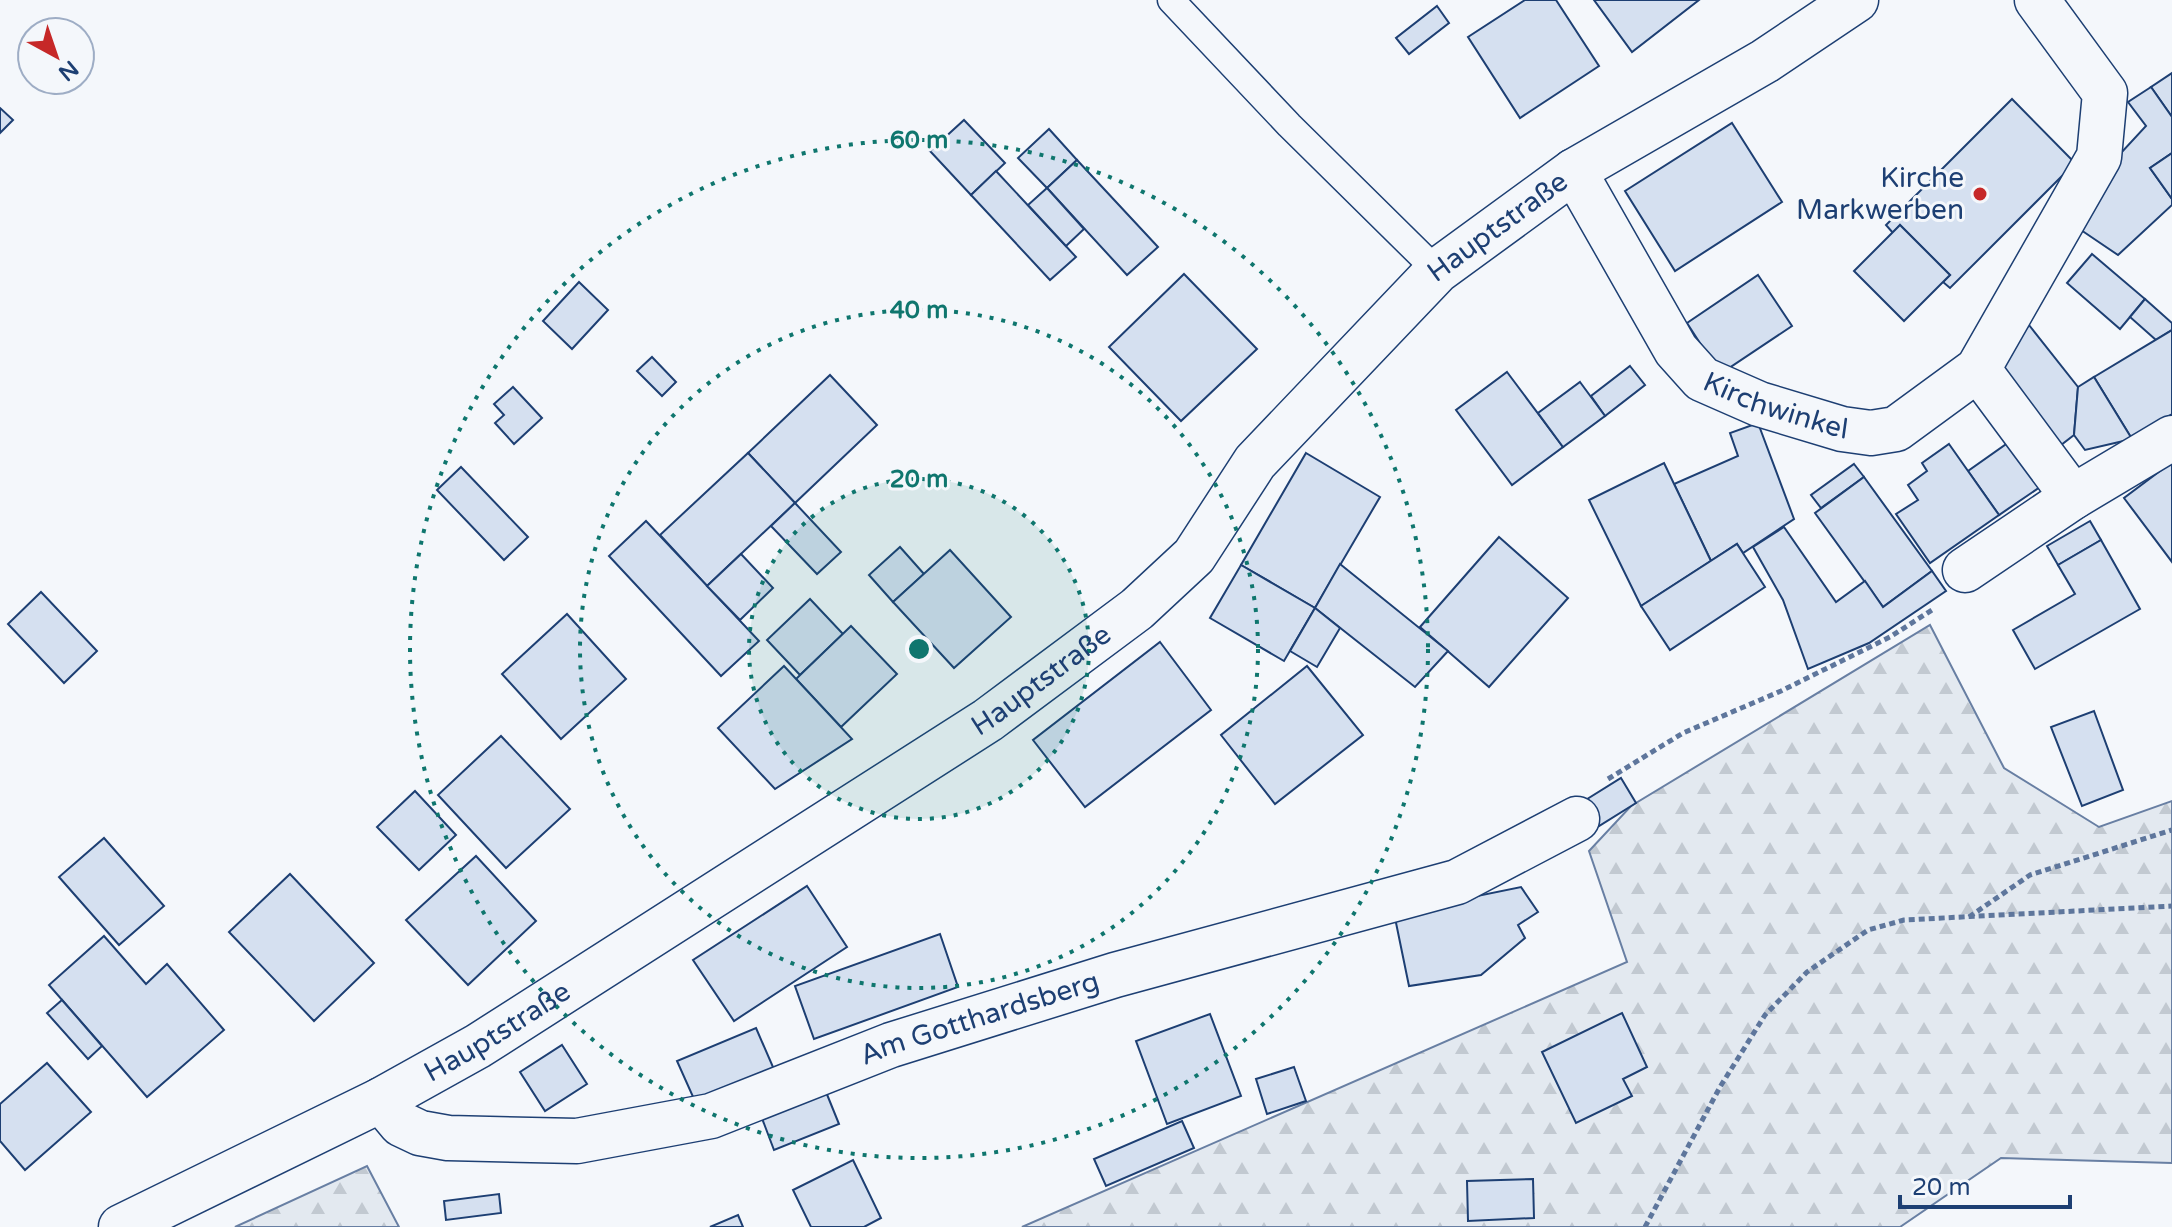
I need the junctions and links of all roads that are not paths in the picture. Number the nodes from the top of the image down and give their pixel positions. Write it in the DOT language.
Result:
graph roads {
  1 [pos="1171,0"];
  2 [pos="1856,0"];
  3 [pos="2037,0"];
  4 [pos="1574,171"];
  5 [pos="1437,271"];
  6 [pos="1978,369"];
  7 [pos="2172,438"];
  8 [pos="2073,497"];
  9 [pos="1965,570"];
  10 [pos="1572,822"];
  11 [pos="381,1100"];
  12 [pos="121,1227"];
  1 -- 5 [label="lane"];
  2 -- 4 [label="street, Hauptstraße"];
  3 -- 6 [label="street, Kirchwinkel"];
  4 -- 5 [label="street, Hauptstraße"];
  4 -- 6 [label="street, Kirchwinkel"];
  5 -- 11 [label="street, Hauptstraße"];
  6 -- 8 [label="street"];
  7 -- 8 [label="street"];
  8 -- 9 [label="street"];
  10 -- 11 [label="street, Am Gotthardsberg"];
  11 -- 12 [label="street, Hauptstraße"];
}
